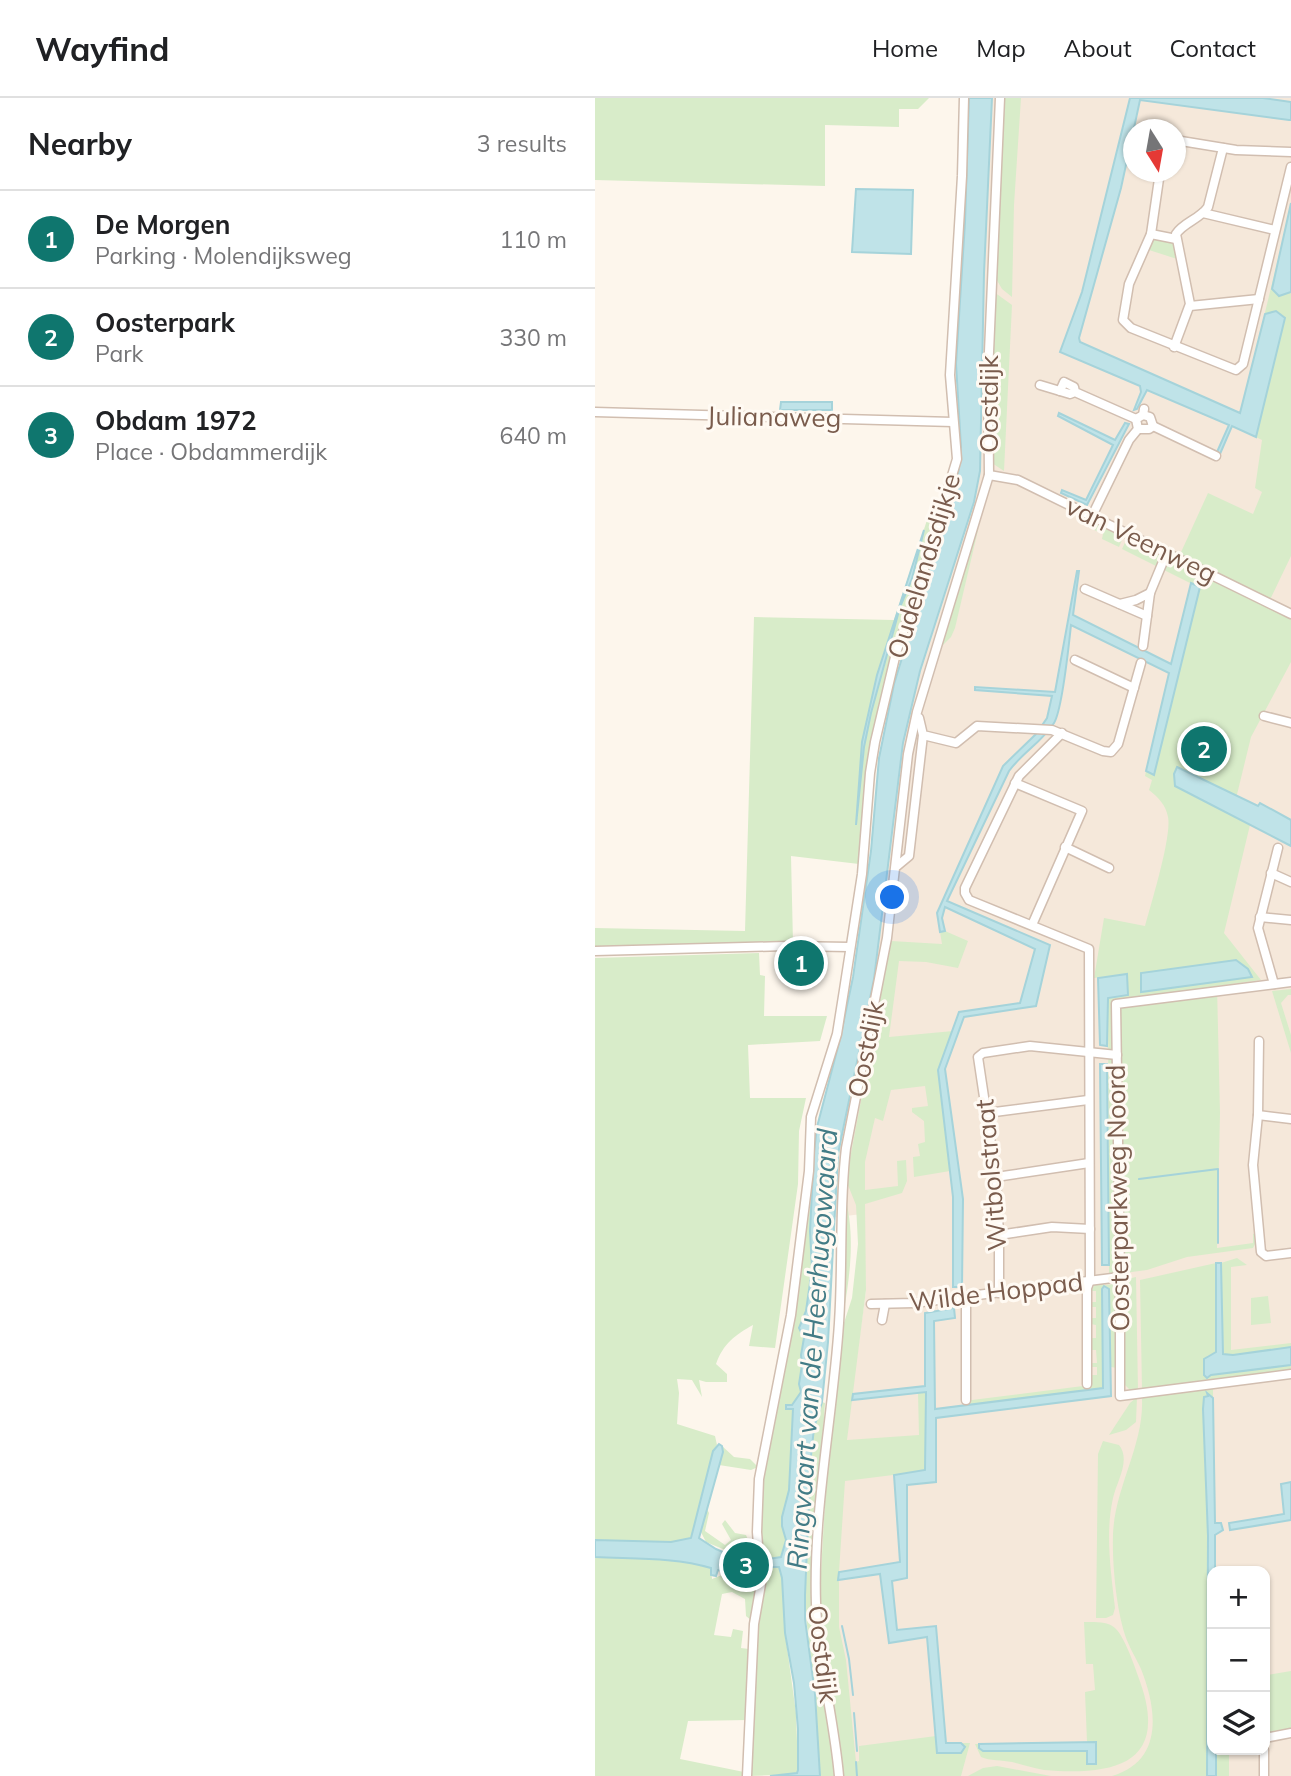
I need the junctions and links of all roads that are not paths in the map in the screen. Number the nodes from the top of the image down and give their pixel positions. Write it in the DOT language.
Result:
graph roads {
  1 [pos="964,98"];
  2 [pos="1000,98"];
  3 [pos="1186,141"];
  4 [pos="1223,148"];
  5 [pos="1291,152"];
  6 [pos="1291,167"];
  7 [pos="1159,182"];
  8 [pos="1203,213"];
  9 [pos="1275,230"];
  10 [pos="1151,234"];
  11 [pos="1176,239"];
  12 [pos="1259,299"];
  13 [pos="1190,306"];
  14 [pos="1174,347"];
  15 [pos="1039,385"];
  16 [pos="595,412"];
  17 [pos="1141,414"];
  18 [pos="953,422"];
  19 [pos="1153,426"];
  20 [pos="1138,429"];
  21 [pos="1216,456"];
  22 [pos="989,475"];
  23 [pos="1092,516"];
  24 [pos="1167,552"];
  25 [pos="1085,589"];
  26 [pos="1150,593"];
  27 [pos="1119,604"];
  28 [pos="1291,614"];
  29 [pos="1147,616"];
  30 [pos="1143,646"];
  31 [pos="1075,660"];
  32 [pos="1141,663"];
  33 [pos="1134,688"];
  34 [pos="918,712"];
  35 [pos="1263,716"];
  36 [pos="1291,723"];
  37 [pos="1062,733"];
  38 [pos="923,735"];
  39 [pos="1015,783"];
  40 [pos="1065,847"];
  41 [pos="1278,848"];
  42 [pos="897,866"];
  43 [pos="1109,868"];
  44 [pos="1271,873"];
  45 [pos="1291,882"];
  46 [pos="1261,917"];
  47 [pos="1291,920"];
  48 [pos="1032,925"];
  49 [pos="850,947"];
  50 [pos="595,951"];
  51 [pos="1272,980"];
  52 [pos="1291,982"];
  53 [pos="1259,1041"];
  54 [pos="1088,1052"];
  55 [pos="1117,1055"];
  56 [pos="1088,1100"];
  57 [pos="987,1113"];
  58 [pos="1258,1115"];
  59 [pos="1291,1119"];
  60 [pos="1089,1163"];
  61 [pos="996,1177"];
  62 [pos="1090,1228"];
  63 [pos="999,1236"];
  64 [pos="1291,1253"];
  65 [pos="1120,1277"];
  66 [pos="1090,1280"];
  67 [pos="999,1293"];
  68 [pos="966,1297"];
  69 [pos="871,1304"];
  70 [pos="885,1304"];
  71 [pos="882,1320"];
  72 [pos="1291,1374"];
  73 [pos="1087,1384"];
  74 [pos="966,1400"];
  75 [pos="1291,1733"];
  76 [pos="1270,1737"];
  77 [pos="1264,1755"];
  78 [pos="747,1776"];
  79 [pos="839,1776"];
  80 [pos="1263,1776"];
  1 -- 18 [label="street, Oudelandsdijkje"];
  2 -- 22 [label="street, Oostdijk"];
  3 -- 4 [label="street"];
  4 -- 5 [label="street"];
  4 -- 8 [label="street"];
  6 -- 9 [label="street"];
  7 -- 10 [label="street"];
  8 -- 9 [label="street"];
  8 -- 11 [label="street"];
  9 -- 12 [label="street"];
  10 -- 11 [label="street"];
  10 -- 14 [label="street"];
  11 -- 13 [label="street"];
  12 -- 13 [label="street"];
  12 -- 14 [label="street"];
  13 -- 14 [label="street"];
  15 -- 17 [label="street"];
  16 -- 18 [label="street, Julianaweg"];
  17 -- 19 [label="street"];
  17 -- 20 [label="street"];
  18 -- 49 [label="street, Oudelandsdijkje"];
  19 -- 20 [label="street"];
  19 -- 21 [label="street"];
  20 -- 23 [label="street"];
  22 -- 23 [label="street, van Veenweg"];
  22 -- 34 [label="street, Oostdijk"];
  23 -- 24 [label="street, van Veenweg"];
  24 -- 26 [label="street"];
  24 -- 28 [label="street, van Veenweg"];
  25 -- 27 [label="street"];
  26 -- 27 [label="street"];
  26 -- 29 [label="street"];
  27 -- 29 [label="street"];
  29 -- 30 [label="street"];
  31 -- 33 [label="street"];
  32 -- 33 [label="street"];
  33 -- 37 [label="street"];
  34 -- 38 [label="street, Oostdijk"];
  34 -- 42 [label="street, Oostdijk"];
  35 -- 36 [label="street"];
  37 -- 38 [label="street"];
  37 -- 39 [label="street"];
  38 -- 42 [label="street, Oostdijk"];
  39 -- 40 [label="street"];
  39 -- 48 [label="street"];
  40 -- 43 [label="street"];
  40 -- 48 [label="street"];
  41 -- 44 [label="street"];
  42 -- 79 [label="street, Oostdijk"];
  44 -- 45 [label="street"];
  44 -- 46 [label="street"];
  46 -- 47 [label="street"];
  46 -- 51 [label="street"];
  48 -- 54 [label="street"];
  49 -- 50 [label="street"];
  49 -- 78 [label="street, Oudelandsdijkje"];
  51 -- 52 [label="street, Oosterparkweg Noord"];
  51 -- 55 [label="street, Oosterparkweg Noord"];
  53 -- 58 [label="street"];
  54 -- 55 [label="street"];
  54 -- 56 [label="street"];
  54 -- 57 [label="street, Witbolstraat"];
  55 -- 65 [label="street, Oosterparkweg Noord"];
  56 -- 57 [label="street"];
  56 -- 60 [label="street"];
  57 -- 61 [label="street, Witbolstraat"];
  58 -- 59 [label="street"];
  58 -- 64 [label="street"];
  60 -- 61 [label="street"];
  60 -- 62 [label="street"];
  61 -- 63 [label="street, Witbolstraat"];
  62 -- 63 [label="street"];
  62 -- 66 [label="street"];
  63 -- 67 [label="street, Witbolstraat"];
  65 -- 66 [label="street, Wilde Hoppad"];
  65 -- 72 [label="street, Oosterparkweg Noord"];
  66 -- 67 [label="street, Wilde Hoppad"];
  66 -- 73 [label="street"];
  67 -- 68 [label="street, Wilde Hoppad"];
  68 -- 70 [label="street, Wilde Hoppad"];
  68 -- 74 [label="street"];
  69 -- 70 [label="street, Wilde Hoppad"];
  70 -- 71 [label="street"];
  75 -- 76 [label="street"];
  77 -- 80 [label="street"];
}
